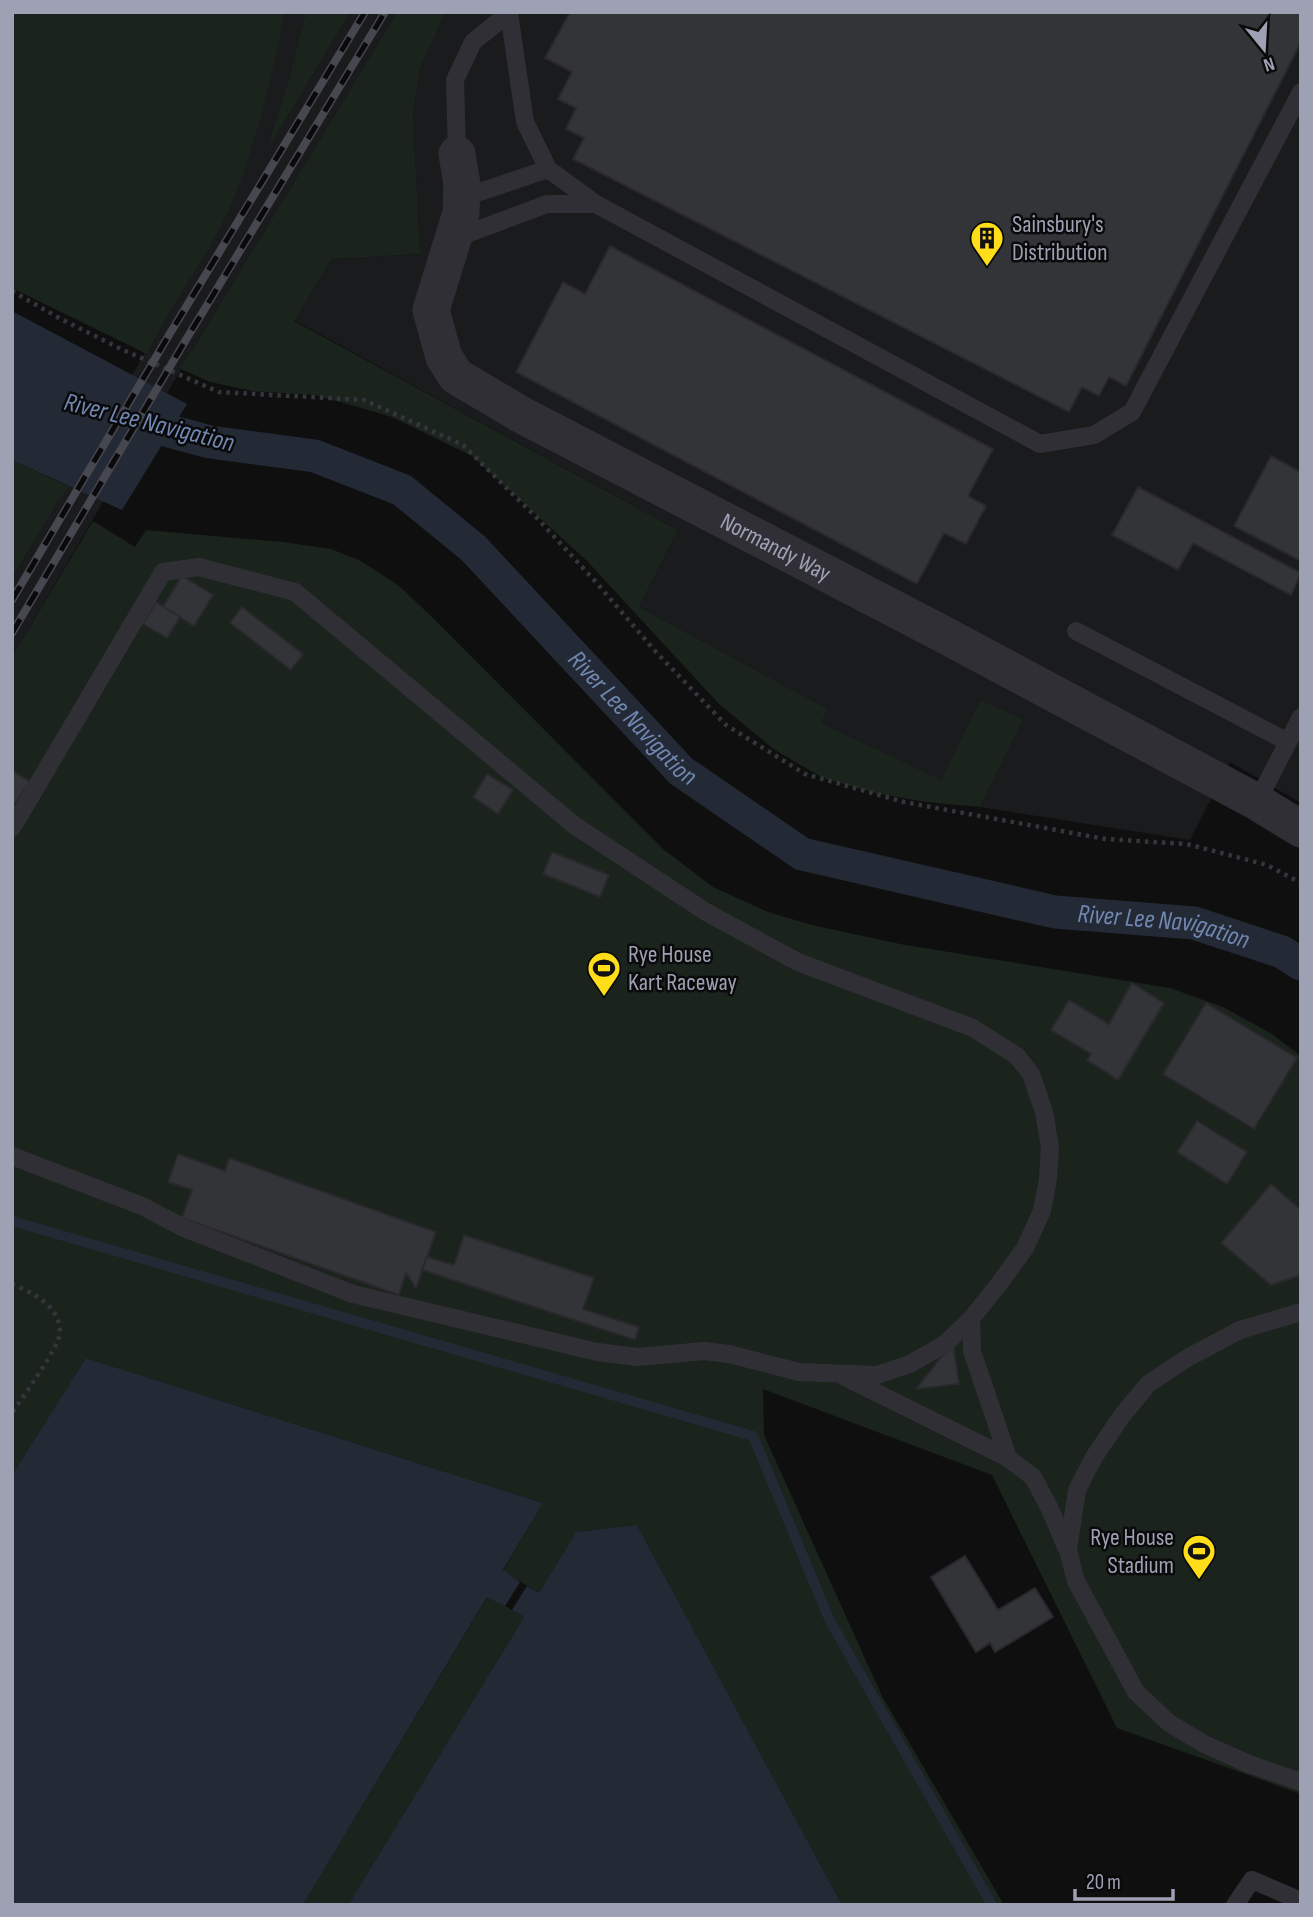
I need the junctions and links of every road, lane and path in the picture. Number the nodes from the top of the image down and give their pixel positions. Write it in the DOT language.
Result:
graph roads {
  1 [pos="509,13"];
  2 [pos="1301,92"];
  3 [pos="457,154"];
  4 [pos="548,169"];
  5 [pos="462,198"];
  6 [pos="596,204"];
  7 [pos="453,239"];
  8 [pos="12,291"];
  9 [pos="1076,631"];
  10 [pos="1301,717"];
  11 [pos="1288,742"];
  12 [pos="1257,802"];
  13 [pos="12,828"];
  14 [pos="1301,830"];
  15 [pos="1301,883"];
  16 [pos="12,1156"];
  17 [pos="12,1284"];
  18 [pos="1301,1312"];
  19 [pos="971,1319"];
  20 [pos="839,1374"];
  21 [pos="12,1413"];
  22 [pos="1008,1458"];
  23 [pos="1068,1550"];
  24 [pos="1301,1782"];
  25 [pos="1301,1901"];
  26 [pos="1235,1905"];
  1 -- 3 [label="lane"];
  1 -- 4 [label="lane"];
  2 -- 6 [label="lane"];
  3 -- 5 [label="street, Normandy Way"];
  4 -- 5 [label="lane"];
  4 -- 6 [label="lane"];
  5 -- 7 [label="street, Normandy Way"];
  6 -- 7 [label="lane"];
  7 -- 12 [label="street, Normandy Way"];
  8 -- 15 [label="path"];
  9 -- 11 [label="lane"];
  10 -- 11 [label="lane"];
  11 -- 12 [label="lane"];
  12 -- 14 [label="street, Normandy Way"];
  13 -- 19 [label="lane"];
  16 -- 20 [label="lane"];
  17 -- 21 [label="path"];
  18 -- 23 [label="lane"];
  19 -- 20 [label="lane"];
  19 -- 22 [label="lane"];
  20 -- 22 [label="lane"];
  22 -- 23 [label="lane"];
  23 -- 24 [label="lane"];
  25 -- 26 [label="lane"];
}
